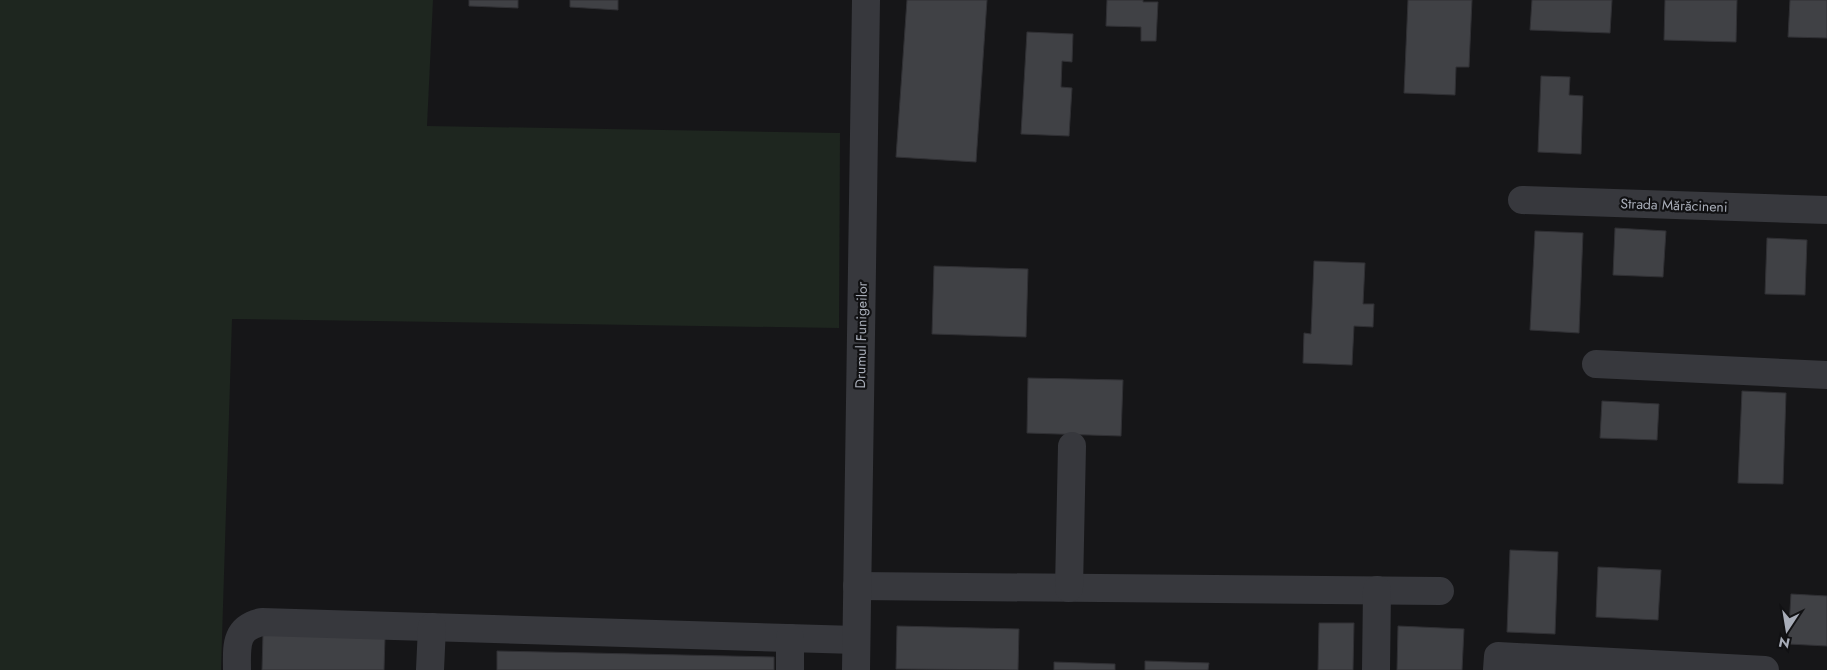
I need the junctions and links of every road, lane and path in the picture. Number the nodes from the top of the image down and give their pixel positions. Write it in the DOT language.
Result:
graph roads {
  1 [pos="866,0"];
  2 [pos="1522,200"];
  3 [pos="1827,210"];
  4 [pos="1596,364"];
  5 [pos="1827,376"];
  6 [pos="1072,446"];
  7 [pos="857,586"];
  8 [pos="1069,588"];
  9 [pos="1377,590"];
  10 [pos="1440,591"];
  11 [pos="432,627"];
  12 [pos="790,638"];
  13 [pos="856,640"];
  14 [pos="1498,663"];
  15 [pos="237,670"];
  16 [pos="430,670"];
  17 [pos="790,670"];
  18 [pos="856,670"];
  19 [pos="1376,670"];
  20 [pos="1765,670"];
  1 -- 7 [label="street, Drumul Funigeilor"];
  2 -- 3 [label="street, Strada Mărăcineni"];
  4 -- 5 [label="street"];
  6 -- 8 [label="street"];
  7 -- 8 [label="street"];
  7 -- 13 [label="street, Drumul Funigeilor"];
  8 -- 9 [label="street"];
  9 -- 10 [label="street"];
  9 -- 19 [label="street"];
  11 -- 12 [label="street"];
  11 -- 15 [label="street"];
  11 -- 16 [label="street"];
  12 -- 13 [label="street"];
  12 -- 17 [label="street"];
  13 -- 18 [label="street, Drumul Funigeilor"];
  14 -- 20 [label="street"];
}
